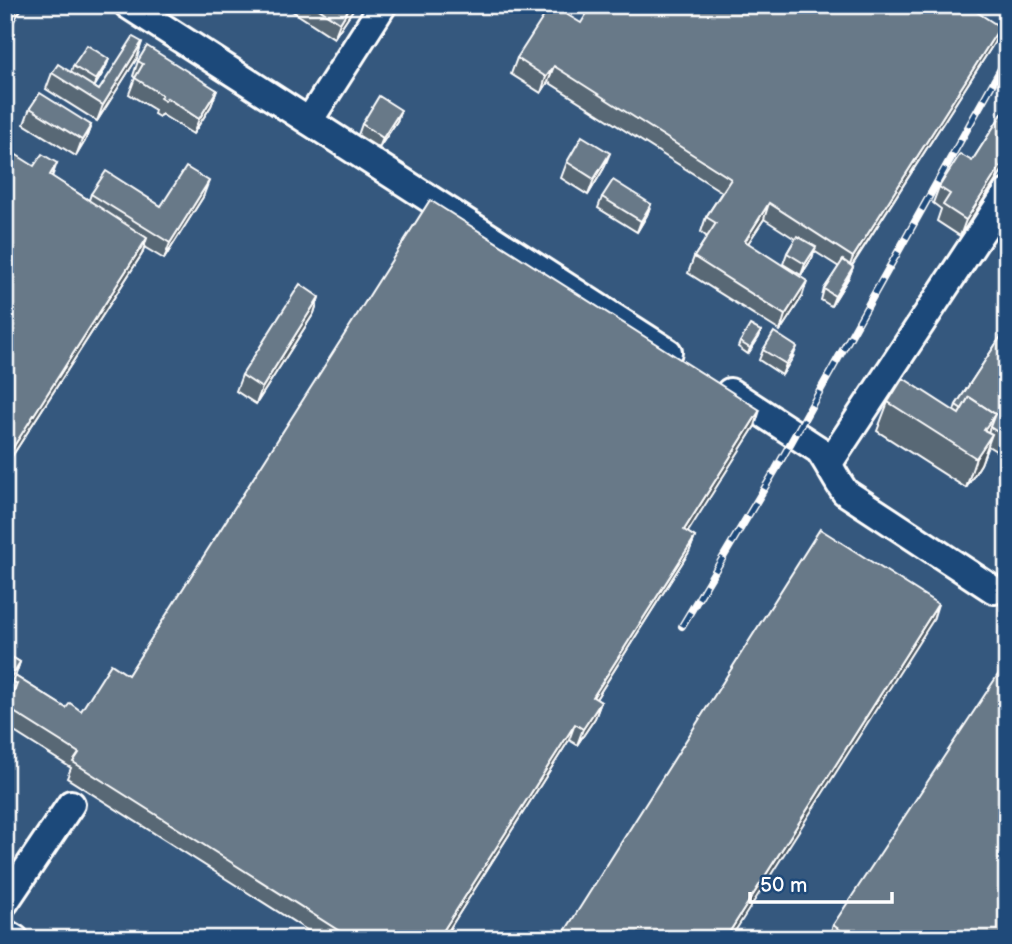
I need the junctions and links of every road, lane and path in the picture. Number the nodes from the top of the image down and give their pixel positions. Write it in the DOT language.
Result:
graph roads {
  1 [pos="128,5"];
  2 [pos="383,5"];
  3 [pos="309,121"];
  4 [pos="1007,193"];
  5 [pos="690,366"];
  6 [pos="713,381"];
  7 [pos="829,463"];
  8 [pos="994,590"];
  9 [pos="71,804"];
  10 [pos="5,902"];
  11 [pos="5,933"];
  12 [pos="15,939"];
  1 -- 3 [label="lane"];
  2 -- 3 [label="lane"];
  3 -- 5 [label="lane"];
  4 -- 7 [label="lane"];
  6 -- 7 [label="lane"];
  7 -- 8 [label="lane"];
  9 -- 10 [label="lane"];
  11 -- 12 [label="lane"];
}
